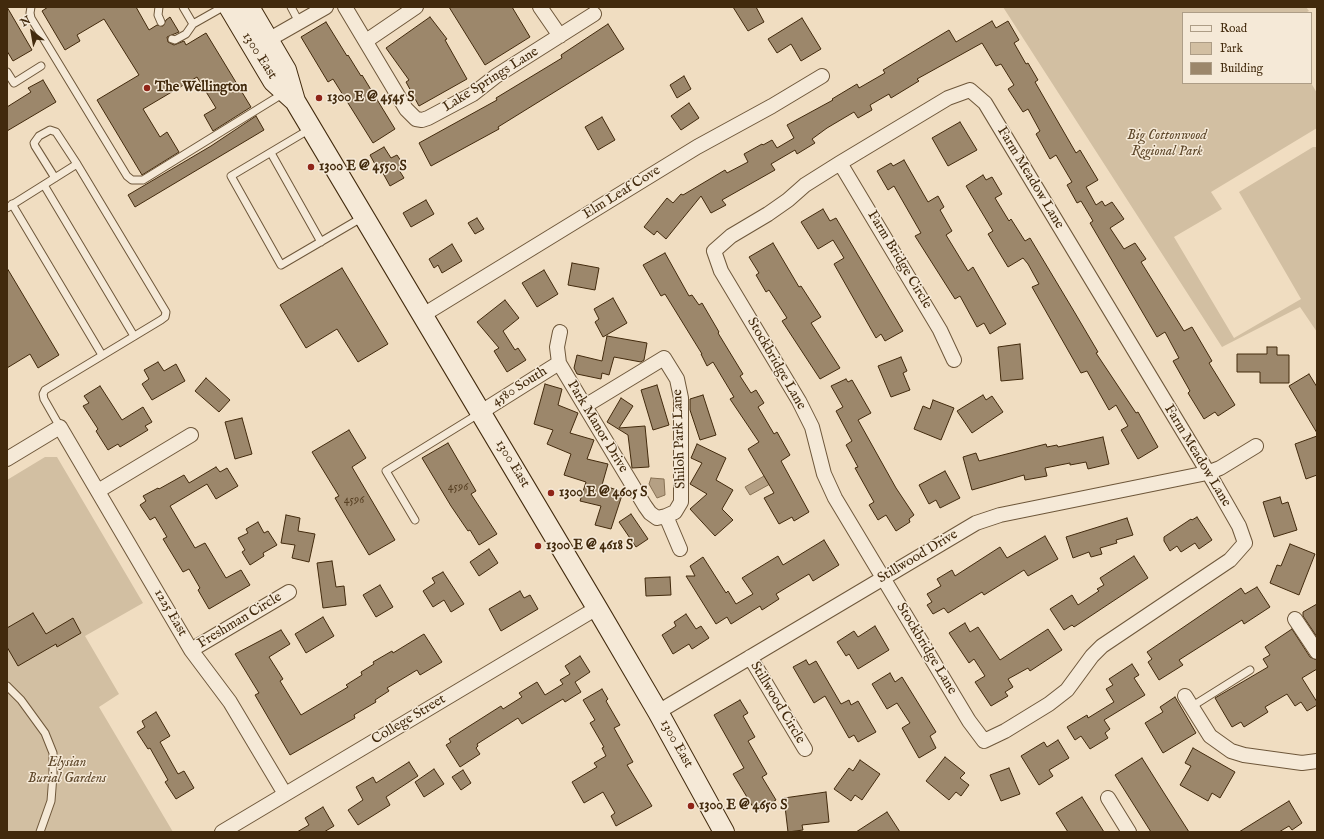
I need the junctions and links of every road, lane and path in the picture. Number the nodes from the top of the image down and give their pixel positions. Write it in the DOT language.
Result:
graph roads {
  1 [pos="32,7"];
  2 [pos="159,7"];
  3 [pos="183,7"];
  4 [pos="223,7"];
  5 [pos="229,7"];
  6 [pos="248,7"];
  7 [pos="291,7"];
  8 [pos="326,7"];
  9 [pos="345,7"];
  10 [pos="416,7"];
  11 [pos="540,7"];
  12 [pos="594,14"];
  13 [pos="161,22"];
  14 [pos="300,22"];
  15 [pos="193,24"];
  16 [pos="560,36"];
  17 [pos="172,39"];
  18 [pos="268,40"];
  19 [pos="366,41"];
  20 [pos="42,66"];
  21 [pos="7,72"];
  22 [pos="822,76"];
  23 [pos="14,82"];
  24 [pos="7,87"];
  25 [pos="970,90"];
  26 [pos="290,96"];
  27 [pos="312,128"];
  28 [pos="271,153"];
  29 [pos="840,163"];
  30 [pos="77,164"];
  31 [pos="55,178"];
  32 [pos="44,185"];
  33 [pos="10,206"];
  34 [pos="364,216"];
  35 [pos="321,242"];
  36 [pos="423,315"];
  37 [pos="560,332"];
  38 [pos="134,336"];
  39 [pos="102,355"];
  40 [pos="954,360"];
  41 [pos="559,363"];
  42 [pos="585,406"];
  43 [pos="482,412"];
  44 [pos="60,427"];
  45 [pos="191,435"];
  46 [pos="1256,446"];
  47 [pos="7,459"];
  48 [pos="1207,473"];
  49 [pos="98,491"];
  50 [pos="666,516"];
  51 [pos="415,520"];
  52 [pos="680,549"];
  53 [pos="884,578"];
  54 [pos="289,592"];
  55 [pos="597,608"];
  56 [pos="1295,619"];
  57 [pos="191,650"];
  58 [pos="1317,652"];
  59 [pos="750,657"];
  60 [pos="1250,670"];
  61 [pos="7,686"];
  62 [pos="1188,702"];
  63 [pos="658,712"];
  64 [pos="984,741"];
  65 [pos="805,749"];
  66 [pos="1317,762"];
  67 [pos="285,794"];
  68 [pos="1108,798"];
  69 [pos="40,832"];
  70 [pos="222,832"];
  71 [pos="724,832"];
  72 [pos="1129,832"];
  1 -- 26 [label="lane"];
  2 -- 13 [label="lane"];
  3 -- 15 [label="lane"];
  4 -- 15 [label="lane"];
  5 -- 26 [label="main road, 1300 East"];
  6 -- 18 [label="main road, 1300 East"];
  7 -- 14 [label="lane"];
  8 -- 14 [label="street"];
  9 -- 19 [label="street, Lake Springs Lane"];
  10 -- 19 [label="street"];
  11 -- 16 [label="street"];
  12 -- 16 [label="street, Lake Springs Lane"];
  14 -- 18 [label="street"];
  15 -- 17 [label="lane"];
  16 -- 19 [label="street, Lake Springs Lane"];
  18 -- 26 [label="main road, 1300 East"];
  20 -- 23 [label="lane"];
  21 -- 23 [label="lane"];
  22 -- 36 [label="street, Elm Leaf Cove"];
  23 -- 24 [label="lane"];
  25 -- 29 [label="street, Stockbridge Lane"];
  25 -- 48 [label="street, Farm Meadow Lane"];
  26 -- 27 [label="main road, 1300 East"];
  27 -- 28 [label="lane"];
  27 -- 34 [label="main road, 1300 East"];
  28 -- 35 [label="lane"];
  28 -- 35 [label="lane"];
  29 -- 40 [label="street, Farm Bridge Circle"];
  29 -- 53 [label="street, Stockbridge Lane"];
  30 -- 31 [label="lane"];
  30 -- 31 [label="lane"];
  30 -- 38 [label="lane"];
  31 -- 32 [label="lane"];
  32 -- 33 [label="lane"];
  32 -- 38 [label="lane"];
  33 -- 39 [label="lane"];
  34 -- 35 [label="lane"];
  34 -- 36 [label="main road, 1300 East"];
  36 -- 43 [label="main road, 1300 East"];
  37 -- 41 [label="street, Park Manor Drive"];
  38 -- 39 [label="lane"];
  39 -- 44 [label="lane"];
  41 -- 42 [label="street, Park Manor Drive"];
  41 -- 43 [label="street, 4580 South"];
  42 -- 50 [label="street, Park Manor Drive"];
  42 -- 50 [label="street, Shiloh Park Lane"];
  43 -- 51 [label="lane"];
  43 -- 55 [label="main road, 1300 East"];
  44 -- 47 [label="street"];
  44 -- 49 [label="street, 1225 East"];
  45 -- 49 [label="street"];
  46 -- 48 [label="street, Stillwood Drive"];
  48 -- 53 [label="street, Stillwood Drive"];
  48 -- 64 [label="street, Farm Meadow Lane"];
  49 -- 57 [label="street, 1225 East"];
  50 -- 52 [label="street"];
  53 -- 59 [label="street, Stillwood Drive"];
  53 -- 64 [label="street, Stockbridge Lane"];
  54 -- 57 [label="street, Freshman Circle"];
  55 -- 63 [label="main road, 1300 East"];
  55 -- 67 [label="street, College Street"];
  56 -- 58 [label="street"];
  57 -- 67 [label="street, 1225 East"];
  59 -- 63 [label="street, Stillwood Drive"];
  59 -- 65 [label="street, Stillwood Circle"];
  60 -- 62 [label="lane"];
  61 -- 69 [label="lane"];
  62 -- 66 [label="street"];
  63 -- 71 [label="main road, 1300 East"];
  67 -- 70 [label="street, College Street"];
  68 -- 72 [label="street"];
}
